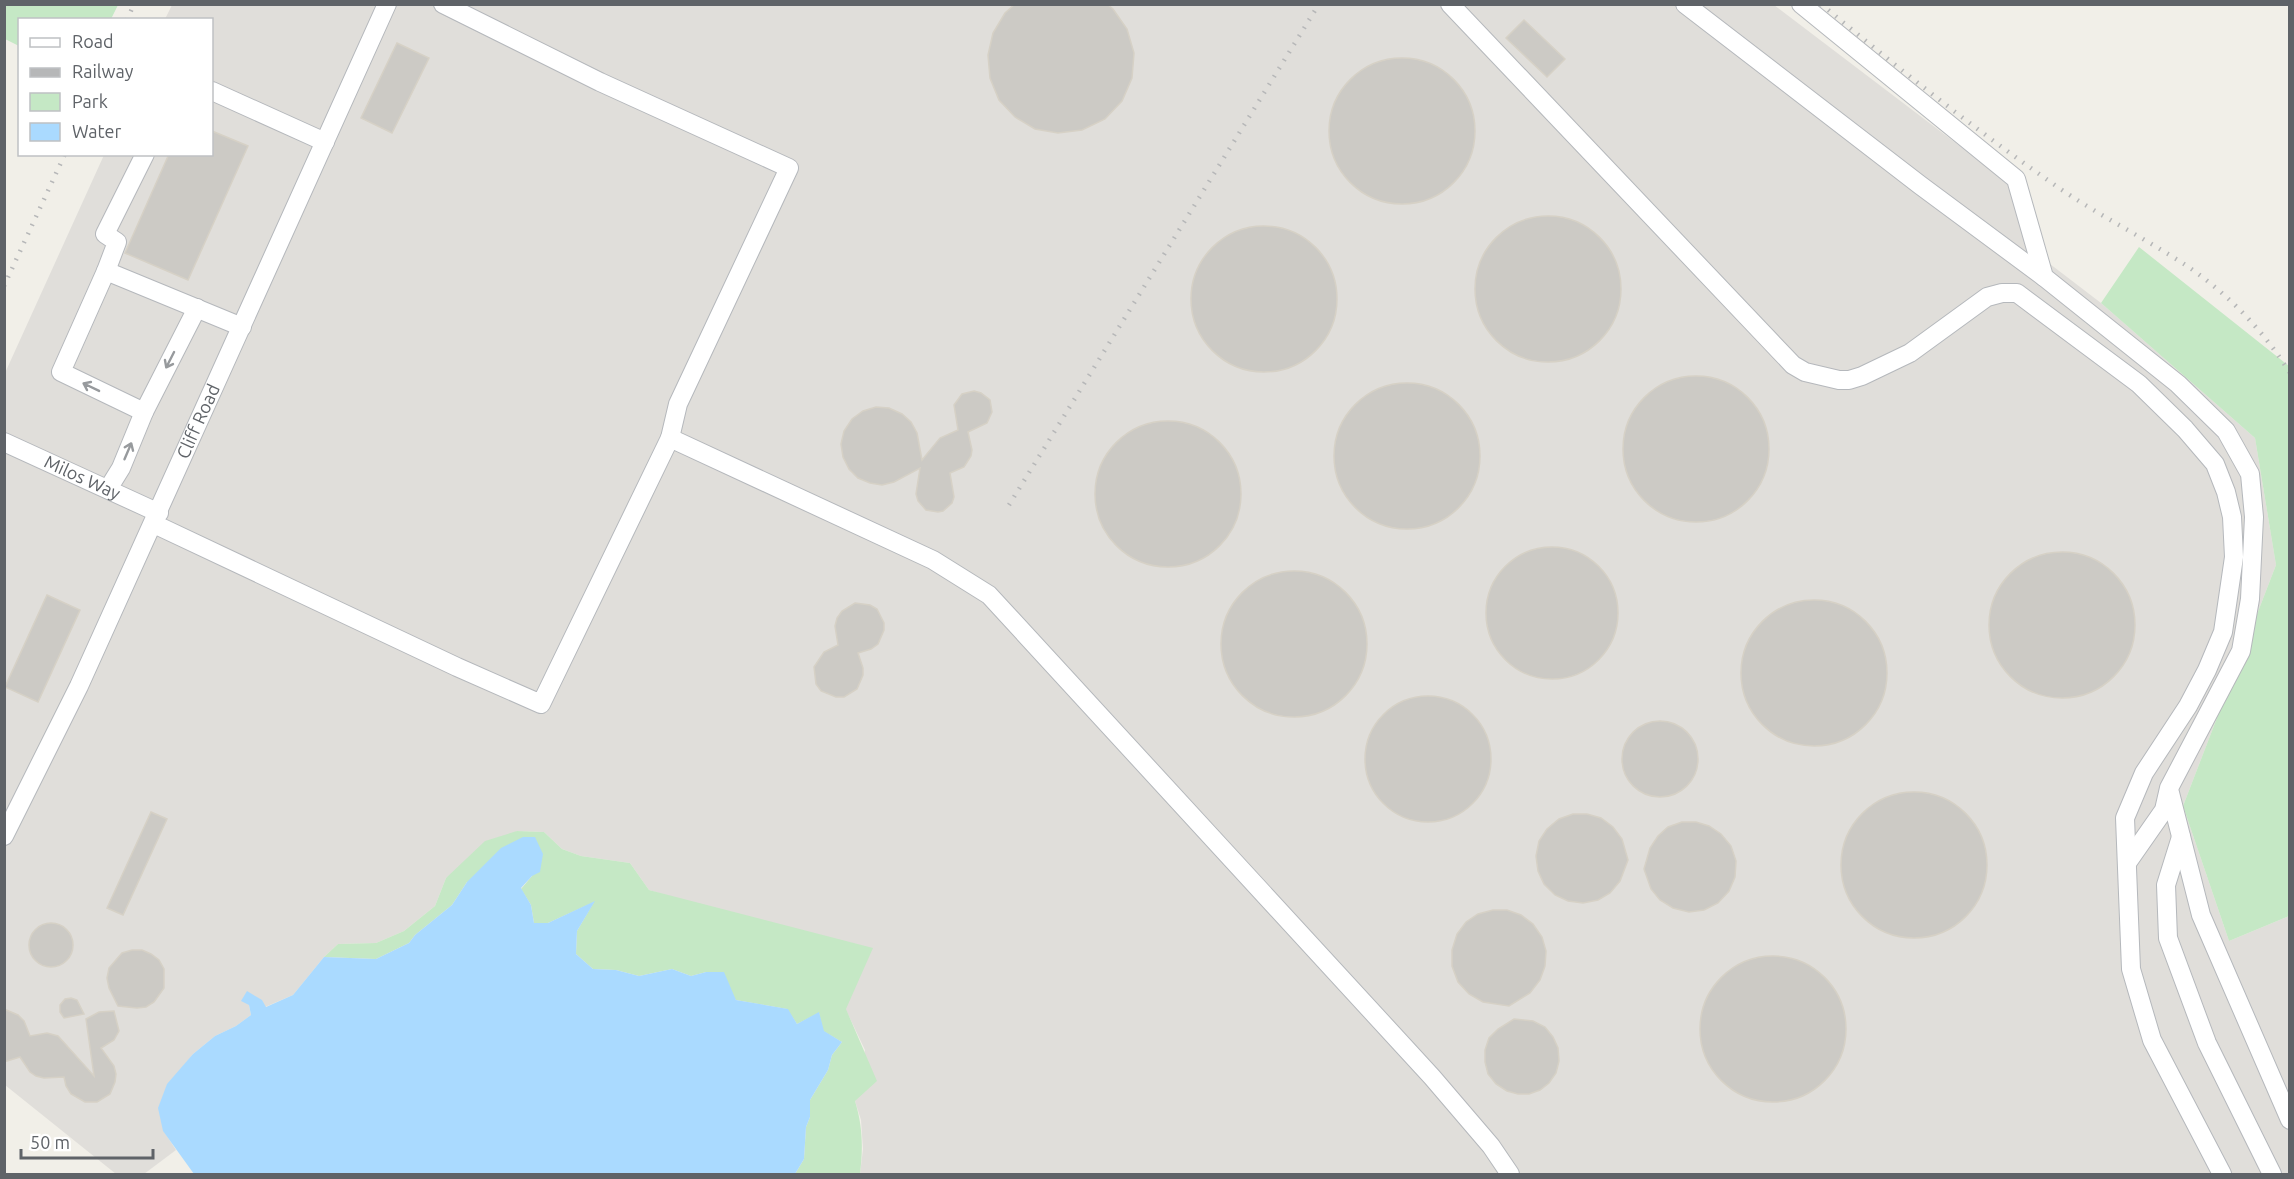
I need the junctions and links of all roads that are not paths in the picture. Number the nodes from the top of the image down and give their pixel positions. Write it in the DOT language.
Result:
graph roads {
  1 [pos="387,4"];
  2 [pos="442,4"];
  3 [pos="1450,4"];
  4 [pos="1684,4"];
  5 [pos="1801,4"];
  6 [pos="213,91"];
  7 [pos="325,142"];
  8 [pos="144,156"];
  9 [pos="106,271"];
  10 [pos="2044,277"];
  11 [pos="197,308"];
  12 [pos="242,327"];
  13 [pos="144,412"];
  14 [pos="670,438"];
  15 [pos="4,442"];
  16 [pos="108,489"];
  17 [pos="156,518"];
  18 [pos="2169,788"];
  19 [pos="4,836"];
  20 [pos="2181,837"];
  21 [pos="2127,863"];
  22 [pos="2289,1120"];
  23 [pos="1510,1174"];
  24 [pos="2222,1174"];
  25 [pos="2272,1174"];
  1 -- 7 [label="street, Cliff Road"];
  2 -- 14 [label="street"];
  3 -- 21 [label="street"];
  4 -- 10 [label="street"];
  5 -- 10 [label="street"];
  6 -- 7 [label="street"];
  7 -- 12 [label="street, Cliff Road"];
  8 -- 9 [label="street"];
  9 -- 11 [label="street"];
  13 -- 9 [label="street, one-way"];
  10 -- 18 [label="street"];
  11 -- 12 [label="street"];
  11 -- 13 [label="street, one-way"];
  12 -- 17 [label="street, Cliff Road"];
  16 -- 13 [label="street, one-way"];
  14 -- 17 [label="street, Milos Way"];
  14 -- 23 [label="street"];
  15 -- 16 [label="street, Milos Way"];
  16 -- 17 [label="street, Milos Way"];
  17 -- 19 [label="street, Cliff Road"];
  18 -- 20 [label="street"];
  18 -- 21 [label="street"];
  20 -- 22 [label="street"];
  20 -- 25 [label="street"];
  21 -- 24 [label="street"];
}
